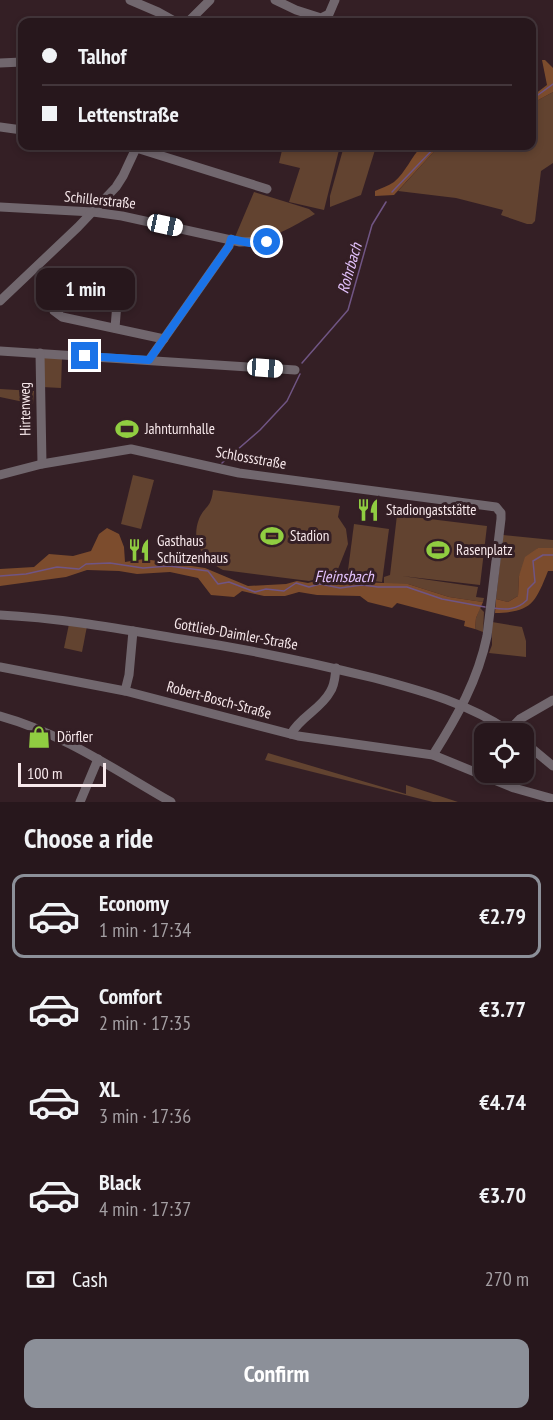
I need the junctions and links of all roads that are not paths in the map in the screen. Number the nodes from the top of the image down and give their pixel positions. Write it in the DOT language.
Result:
graph roads {
  1 [pos="130,0"];
  2 [pos="210,0"];
  3 [pos="275,0"];
  4 [pos="335,0"];
  5 [pos="169,18"];
  6 [pos="192,18"];
  7 [pos="18,62"];
  8 [pos="0,63"];
  9 [pos="0,127"];
  10 [pos="18,129"];
  11 [pos="133,150"];
  12 [pos="147,150"];
  13 [pos="267,189"];
  14 [pos="0,207"];
  15 [pos="93,212"];
  16 [pos="231,239"];
  17 [pos="267,242"];
  18 [pos="118,290"];
  19 [pos="0,301"];
  20 [pos="54,311"];
  21 [pos="115,328"];
  22 [pos="164,339"];
  23 [pos="0,351"];
  24 [pos="39,357"];
  25 [pos="149,360"];
  26 [pos="295,370"];
  27 [pos="42,464"];
  28 [pos="0,474"];
  29 [pos="0,615"];
  30 [pos="133,631"];
  31 [pos="0,666"];
  32 [pos="336,668"];
  33 [pos="125,691"];
  34 [pos="553,700"];
  35 [pos="463,705"];
  36 [pos="0,716"];
  37 [pos="495,723"];
  38 [pos="515,723"];
  39 [pos="291,734"];
  40 [pos="534,750"];
  41 [pos="433,755"];
  42 [pos="98,759"];
  43 [pos="553,766"];
  44 [pos="553,799"];
  45 [pos="80,802"];
  46 [pos="171,802"];
  1 -- 5 [label="street"];
  2 -- 6 [label="street"];
  3 -- 4 [label="street"];
  7 -- 8 [label="street"];
  9 -- 10 [label="street"];
  11 -- 15 [label="street"];
  12 -- 13 [label="street"];
  14 -- 15 [label="street, Schillerstraße"];
  15 -- 16 [label="street, Schillerstraße"];
  15 -- 19 [label="street"];
  16 -- 17 [label="street, Schillerstraße"];
  16 -- 22 [label="street"];
  18 -- 21 [label="street"];
  20 -- 21 [label="street"];
  21 -- 22 [label="street"];
  22 -- 25 [label="street"];
  23 -- 24 [label="street"];
  24 -- 25 [label="street"];
  24 -- 27 [label="street, Hirtenweg"];
  25 -- 26 [label="street"];
  27 -- 28 [label="street, Schlossstraße"];
  27 -- 35 [label="street, Schlossstraße"];
  29 -- 30 [label="street, Gottlieb-Daimler-Straße"];
  30 -- 32 [label="street, Gottlieb-Daimler-Straße"];
  30 -- 33 [label="street"];
  31 -- 33 [label="street, Robert-Bosch-Straße"];
  32 -- 35 [label="street, Gottlieb-Daimler-Straße"];
  32 -- 39 [label="street"];
  33 -- 39 [label="street, Robert-Bosch-Straße"];
  34 -- 38 [label="street"];
  35 -- 37 [label="street, Gottlieb-Daimler-Straße"];
  35 -- 41 [label="street"];
  36 -- 42 [label="street"];
  39 -- 41 [label="street, Robert-Bosch-Straße"];
  40 -- 43 [label="street"];
  41 -- 44 [label="street, Robert-Bosch-Straße"];
  42 -- 45 [label="street"];
  42 -- 46 [label="street"];
}
